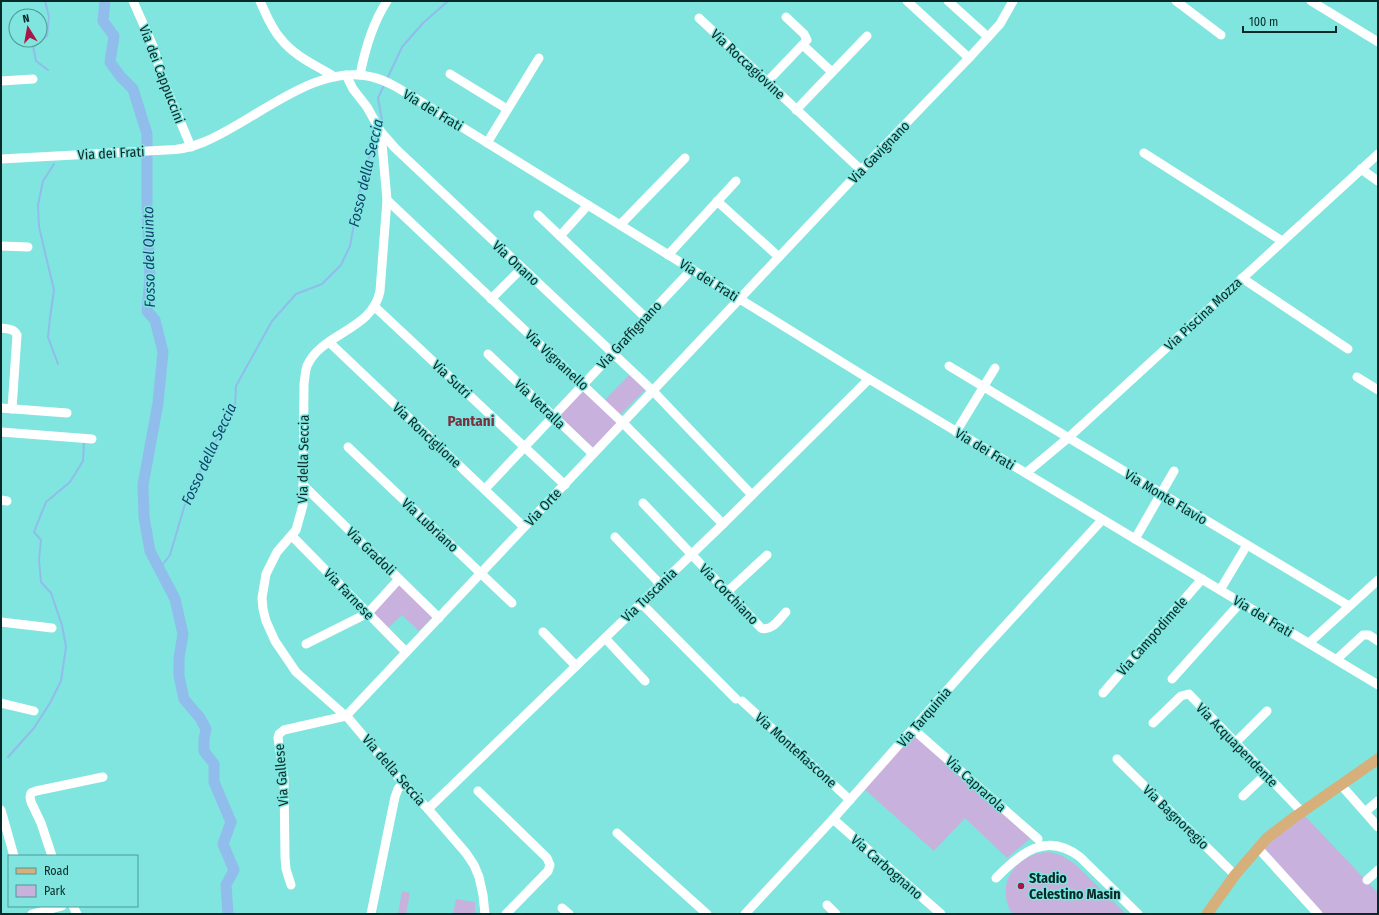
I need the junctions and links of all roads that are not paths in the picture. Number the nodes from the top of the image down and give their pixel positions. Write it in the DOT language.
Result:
graph roads {
  1 [pos="133,1"];
  2 [pos="260,1"];
  3 [pos="387,1"];
  4 [pos="907,1"];
  5 [pos="948,1"];
  6 [pos="1013,1"];
  7 [pos="1176,1"];
  8 [pos="1311,1"];
  9 [pos="786,17"];
  10 [pos="699,18"];
  11 [pos="1222,35"];
  12 [pos="867,36"];
  13 [pos="988,37"];
  14 [pos="1378,42"];
  15 [pos="806,48"];
  16 [pos="539,58"];
  17 [pos="969,58"];
  18 [pos="832,72"];
  19 [pos="450,74"];
  20 [pos="346,75"];
  21 [pos="360,75"];
  22 [pos="334,77"];
  23 [pos="33,79"];
  24 [pos="1,81"];
  25 [pos="767,82"];
  26 [pos="507,109"];
  27 [pos="796,110"];
  28 [pos="381,132"];
  29 [pos="487,143"];
  30 [pos="191,147"];
  31 [pos="1144,153"];
  32 [pos="1378,154"];
  33 [pos="1,158"];
  34 [pos="685,158"];
  35 [pos="1361,169"];
  36 [pos="861,170"];
  37 [pos="736,181"];
  38 [pos="1378,181"];
  39 [pos="387,200"];
  40 [pos="717,201"];
  41 [pos="588,205"];
  42 [pos="538,215"];
  43 [pos="620,225"];
  44 [pos="560,236"];
  45 [pos="1282,241"];
  46 [pos="1,246"];
  47 [pos="28,248"];
  48 [pos="668,255"];
  49 [pos="779,257"];
  50 [pos="522,268"];
  51 [pos="692,269"];
  52 [pos="1242,278"];
  53 [pos="492,299"];
  54 [pos="740,299"];
  55 [pos="374,306"];
  56 [pos="646,318"];
  57 [pos="1,328"];
  58 [pos="330,342"];
  59 [pos="1348,349"];
  60 [pos="613,353"];
  61 [pos="488,354"];
  62 [pos="950,366"];
  63 [pos="995,368"];
  64 [pos="1357,377"];
  65 [pos="869,379"];
  66 [pos="583,385"];
  67 [pos="984,387"];
  68 [pos="1378,390"];
  69 [pos="653,392"];
  70 [pos="1,408"];
  71 [pos="12,409"];
  72 [pos="67,413"];
  73 [pos="553,416"];
  74 [pos="623,423"];
  75 [pos="1,432"];
  76 [pos="956,432"];
  77 [pos="92,438"];
  78 [pos="1068,438"];
  79 [pos="348,447"];
  80 [pos="524,447"];
  81 [pos="593,454"];
  82 [pos="1174,471"];
  83 [pos="1026,473"];
  84 [pos="303,485"];
  85 [pos="565,485"];
  86 [pos="485,489"];
  87 [pos="1161,493"];
  88 [pos="752,495"];
  89 [pos="643,502"];
  90 [pos="1102,520"];
  91 [pos="723,524"];
  92 [pos="524,527"];
  93 [pos="292,536"];
  94 [pos="615,536"];
  95 [pos="1135,539"];
  96 [pos="1247,545"];
  97 [pos="691,554"];
  98 [pos="767,555"];
  99 [pos="481,573"];
  100 [pos="399,579"];
  101 [pos="1202,579"];
  102 [pos="1378,580"];
  103 [pos="660,584"];
  104 [pos="1220,590"];
  105 [pos="727,592"];
  106 [pos="1241,602"];
  107 [pos="512,603"];
  108 [pos="641,603"];
  109 [pos="1349,606"];
  110 [pos="786,612"];
  111 [pos="368,613"];
  112 [pos="439,618"];
  113 [pos="1,622"];
  114 [pos="52,628"];
  115 [pos="543,632"];
  116 [pos="605,638"];
  117 [pos="1378,641"];
  118 [pos="1309,643"];
  119 [pos="306,644"];
  120 [pos="406,652"];
  121 [pos="1336,659"];
  122 [pos="576,666"];
  123 [pos="1172,679"];
  124 [pos="645,681"];
  125 [pos="1378,685"];
  126 [pos="1102,693"];
  127 [pos="1,703"];
  128 [pos="34,711"];
  129 [pos="1267,711"];
  130 [pos="346,716"];
  131 [pos="1153,723"];
  132 [pos="914,729"];
  133 [pos="1235,743"];
  134 [pos="1117,759"];
  135 [pos="1378,759"];
  136 [pos="1266,774"];
  137 [pos="103,777"];
  138 [pos="404,783"];
  139 [pos="1341,785"];
  140 [pos="478,790"];
  141 [pos="1243,796"];
  142 [pos="850,800"];
  143 [pos="1378,801"];
  144 [pos="428,809"];
  145 [pos="1,810"];
  146 [pos="1302,812"];
  147 [pos="1365,812"];
  148 [pos="833,819"];
  149 [pos="1378,827"];
  150 [pos="617,833"];
  151 [pos="1038,839"];
  152 [pos="1258,848"];
  153 [pos="14,855"];
  154 [pos="52,855"];
  155 [pos="1378,870"];
  156 [pos="1235,875"];
  157 [pos="996,878"];
  158 [pos="1367,880"];
  159 [pos="290,885"];
  160 [pos="827,905"];
  161 [pos="58,907"];
  162 [pos="562,908"];
  163 [pos="751,912"];
  164 [pos="32,914"];
  165 [pos="371,914"];
  166 [pos="485,914"];
  167 [pos="506,914"];
  168 [pos="569,914"];
  169 [pos="706,914"];
  170 [pos="836,914"];
  171 [pos="941,914"];
  172 [pos="1138,914"];
  173 [pos="1206,914"];
  174 [pos="1318,914"];
  1 -- 30 [label="street, Via dei Cappuccini"];
  2 -- 22 [label="street"];
  3 -- 21 [label="street"];
  4 -- 17 [label="street"];
  5 -- 13 [label="street"];
  6 -- 13 [label="street, Via Gavignano"];
  7 -- 11 [label="street"];
  8 -- 14 [label="street"];
  9 -- 25 [label="street"];
  10 -- 25 [label="street, Via Roccagiovine"];
  12 -- 18 [label="street, Via Roccagiovine"];
  13 -- 17 [label="street, Via Gavignano"];
  15 -- 18 [label="street"];
  16 -- 26 [label="street"];
  17 -- 36 [label="street, Via Gavignano"];
  18 -- 27 [label="street, Via Roccagiovine"];
  19 -- 26 [label="street"];
  20 -- 21 [label="street, Via dei Frati"];
  20 -- 22 [label="street, Via dei Frati"];
  20 -- 28 [label="street, Via della Seccia"];
  21 -- 29 [label="street, Via dei Frati"];
  22 -- 30 [label="street, Via dei Frati"];
  23 -- 24 [label="street"];
  25 -- 27 [label="street, Via Roccagiovine"];
  26 -- 29 [label="street"];
  27 -- 36 [label="street, Via Roccagiovine"];
  28 -- 39 [label="street, Via della Seccia"];
  28 -- 50 [label="street, Via Onano"];
  29 -- 41 [label="street, Via dei Frati"];
  30 -- 33 [label="street, Via dei Frati"];
  31 -- 45 [label="street"];
  32 -- 35 [label="street, Via Piscina Mozza"];
  34 -- 43 [label="street"];
  35 -- 38 [label="street"];
  35 -- 45 [label="street, Via Piscina Mozza"];
  36 -- 49 [label="street, Via Gavignano"];
  37 -- 40 [label="street"];
  39 -- 53 [label="street, Via Vignanello"];
  39 -- 55 [label="street, Via della Seccia"];
  40 -- 48 [label="street"];
  40 -- 49 [label="street"];
  41 -- 43 [label="street, Via dei Frati"];
  41 -- 44 [label="street"];
  42 -- 44 [label="street"];
  43 -- 48 [label="street, Via dei Frati"];
  44 -- 56 [label="street"];
  45 -- 52 [label="street, Via Piscina Mozza"];
  46 -- 47 [label="street"];
  48 -- 51 [label="street, Via dei Frati"];
  49 -- 54 [label="street, Via Gavignano"];
  50 -- 53 [label="street"];
  50 -- 60 [label="street, Via Onano"];
  51 -- 54 [label="street, Via dei Frati"];
  51 -- 56 [label="street, Via Graffignano"];
  52 -- 59 [label="street"];
  52 -- 78 [label="street, Via Piscina Mozza"];
  53 -- 66 [label="street, Via Vignanello"];
  54 -- 65 [label="street, Via dei Frati"];
  54 -- 69 [label="street, Via Orte"];
  55 -- 58 [label="street, Via della Seccia"];
  55 -- 80 [label="street, Via Sutri"];
  56 -- 60 [label="street, Via Graffignano"];
  57 -- 71 [label="street"];
  58 -- 84 [label="street, Via della Seccia"];
  58 -- 86 [label="street, Via Ronciglione"];
  60 -- 66 [label="street, Via Graffignano"];
  60 -- 69 [label="street, Via Onano"];
  61 -- 73 [label="street, Via Vetralla"];
  62 -- 67 [label="street, Via Monte Flavio"];
  63 -- 67 [label="street"];
  64 -- 68 [label="street"];
  65 -- 76 [label="street, Via dei Frati"];
  65 -- 88 [label="street, Via Tuscania"];
  66 -- 73 [label="street, Via Graffignano"];
  66 -- 74 [label="street, Via Vignanello"];
  67 -- 76 [label="street"];
  67 -- 78 [label="street, Via Monte Flavio"];
  69 -- 74 [label="street, Via Orte"];
  69 -- 88 [label="street, Via Onano"];
  70 -- 71 [label="street"];
  71 -- 72 [label="street"];
  73 -- 80 [label="street, Via Graffignano"];
  73 -- 81 [label="street, Via Vetralla"];
  74 -- 81 [label="street, Via Orte"];
  74 -- 91 [label="street, Via Vignanello"];
  75 -- 77 [label="street"];
  76 -- 83 [label="street, Via dei Frati"];
  78 -- 83 [label="street, Via Piscina Mozza"];
  78 -- 87 [label="street, Via Monte Flavio"];
  79 -- 99 [label="street, Via Lubriano"];
  80 -- 85 [label="street, Via Sutri"];
  80 -- 86 [label="street, Via Graffignano"];
  81 -- 85 [label="street, Via Orte"];
  82 -- 87 [label="street"];
  83 -- 90 [label="street, Via dei Frati"];
  84 -- 93 [label="street, Via della Seccia"];
  84 -- 100 [label="street, Via Gradoli"];
  85 -- 92 [label="street, Via Orte"];
  86 -- 92 [label="street, Via Ronciglione"];
  87 -- 95 [label="street"];
  87 -- 96 [label="street, Via Monte Flavio"];
  88 -- 91 [label="street, Via Tuscania"];
  89 -- 97 [label="street, Via Corchiano"];
  90 -- 95 [label="street, Via dei Frati"];
  90 -- 132 [label="street, Via Tarquinia"];
  91 -- 97 [label="street, Via Tuscania"];
  92 -- 99 [label="street, Via Orte"];
  93 -- 111 [label="street, Via Farnese"];
  93 -- 130 [label="street, Via della Seccia"];
  94 -- 103 [label="street"];
  95 -- 101 [label="street, Via dei Frati"];
  96 -- 104 [label="street"];
  96 -- 109 [label="street, Via Monte Flavio"];
  97 -- 103 [label="street, Via Tuscania"];
  97 -- 105 [label="street, Via Corchiano"];
  98 -- 105 [label="street"];
  99 -- 107 [label="street, Via Lubriano"];
  99 -- 112 [label="street, Via Orte"];
  100 -- 111 [label="street"];
  100 -- 112 [label="street, Via Gradoli"];
  101 -- 104 [label="street, Via dei Frati"];
  101 -- 126 [label="street, Via Campodimele"];
  102 -- 109 [label="street"];
  103 -- 108 [label="street, Via Tuscania"];
  104 -- 106 [label="street, Via dei Frati"];
  105 -- 110 [label="street, Via Corchiano"];
  106 -- 118 [label="street, Via dei Frati"];
  106 -- 123 [label="street"];
  108 -- 116 [label="street, Via Tuscania"];
  108 -- 142 [label="street, Via Montefiascone"];
  109 -- 118 [label="street"];
  111 -- 119 [label="street"];
  111 -- 120 [label="street, Via Farnese"];
  112 -- 120 [label="street, Via Orte"];
  113 -- 114 [label="street"];
  115 -- 122 [label="street"];
  116 -- 122 [label="street, Via Tuscania"];
  116 -- 124 [label="street"];
  117 -- 121 [label="street"];
  118 -- 121 [label="street, Via dei Frati"];
  120 -- 130 [label="street, Via Orte"];
  121 -- 125 [label="street, Via dei Frati"];
  122 -- 144 [label="street, Via Tuscania"];
  127 -- 128 [label="street"];
  129 -- 133 [label="street"];
  130 -- 138 [label="street, Via della Seccia"];
  130 -- 159 [label="street, Via Gallese"];
  131 -- 133 [label="street, Via Acquapendente"];
  132 -- 142 [label="street, Via Tarquinia"];
  132 -- 151 [label="street, Via Caprarola"];
  133 -- 136 [label="street, Via Acquapendente"];
  134 -- 156 [label="street, Via Bagnoregio"];
  135 -- 139 [label="main road"];
  136 -- 141 [label="street"];
  136 -- 146 [label="street, Via Acquapendente"];
  137 -- 154 [label="street"];
  138 -- 144 [label="street, Via della Seccia"];
  138 -- 165 [label="street"];
  139 -- 146 [label="main road"];
  139 -- 147 [label="street"];
  140 -- 167 [label="street"];
  142 -- 148 [label="street, Via Tarquinia"];
  143 -- 147 [label="street"];
  144 -- 166 [label="street, Via della Seccia"];
  145 -- 153 [label="street"];
  146 -- 152 [label="main road"];
  147 -- 149 [label="street"];
  148 -- 163 [label="street, Via Tarquinia"];
  148 -- 171 [label="street, Via Carbognano"];
  150 -- 169 [label="street"];
  152 -- 156 [label="main road"];
  152 -- 174 [label="street"];
  155 -- 158 [label="street"];
  156 -- 173 [label="main road"];
  157 -- 172 [label="street"];
  160 -- 170 [label="street"];
  161 -- 164 [label="street"];
  162 -- 168 [label="street"];
}
